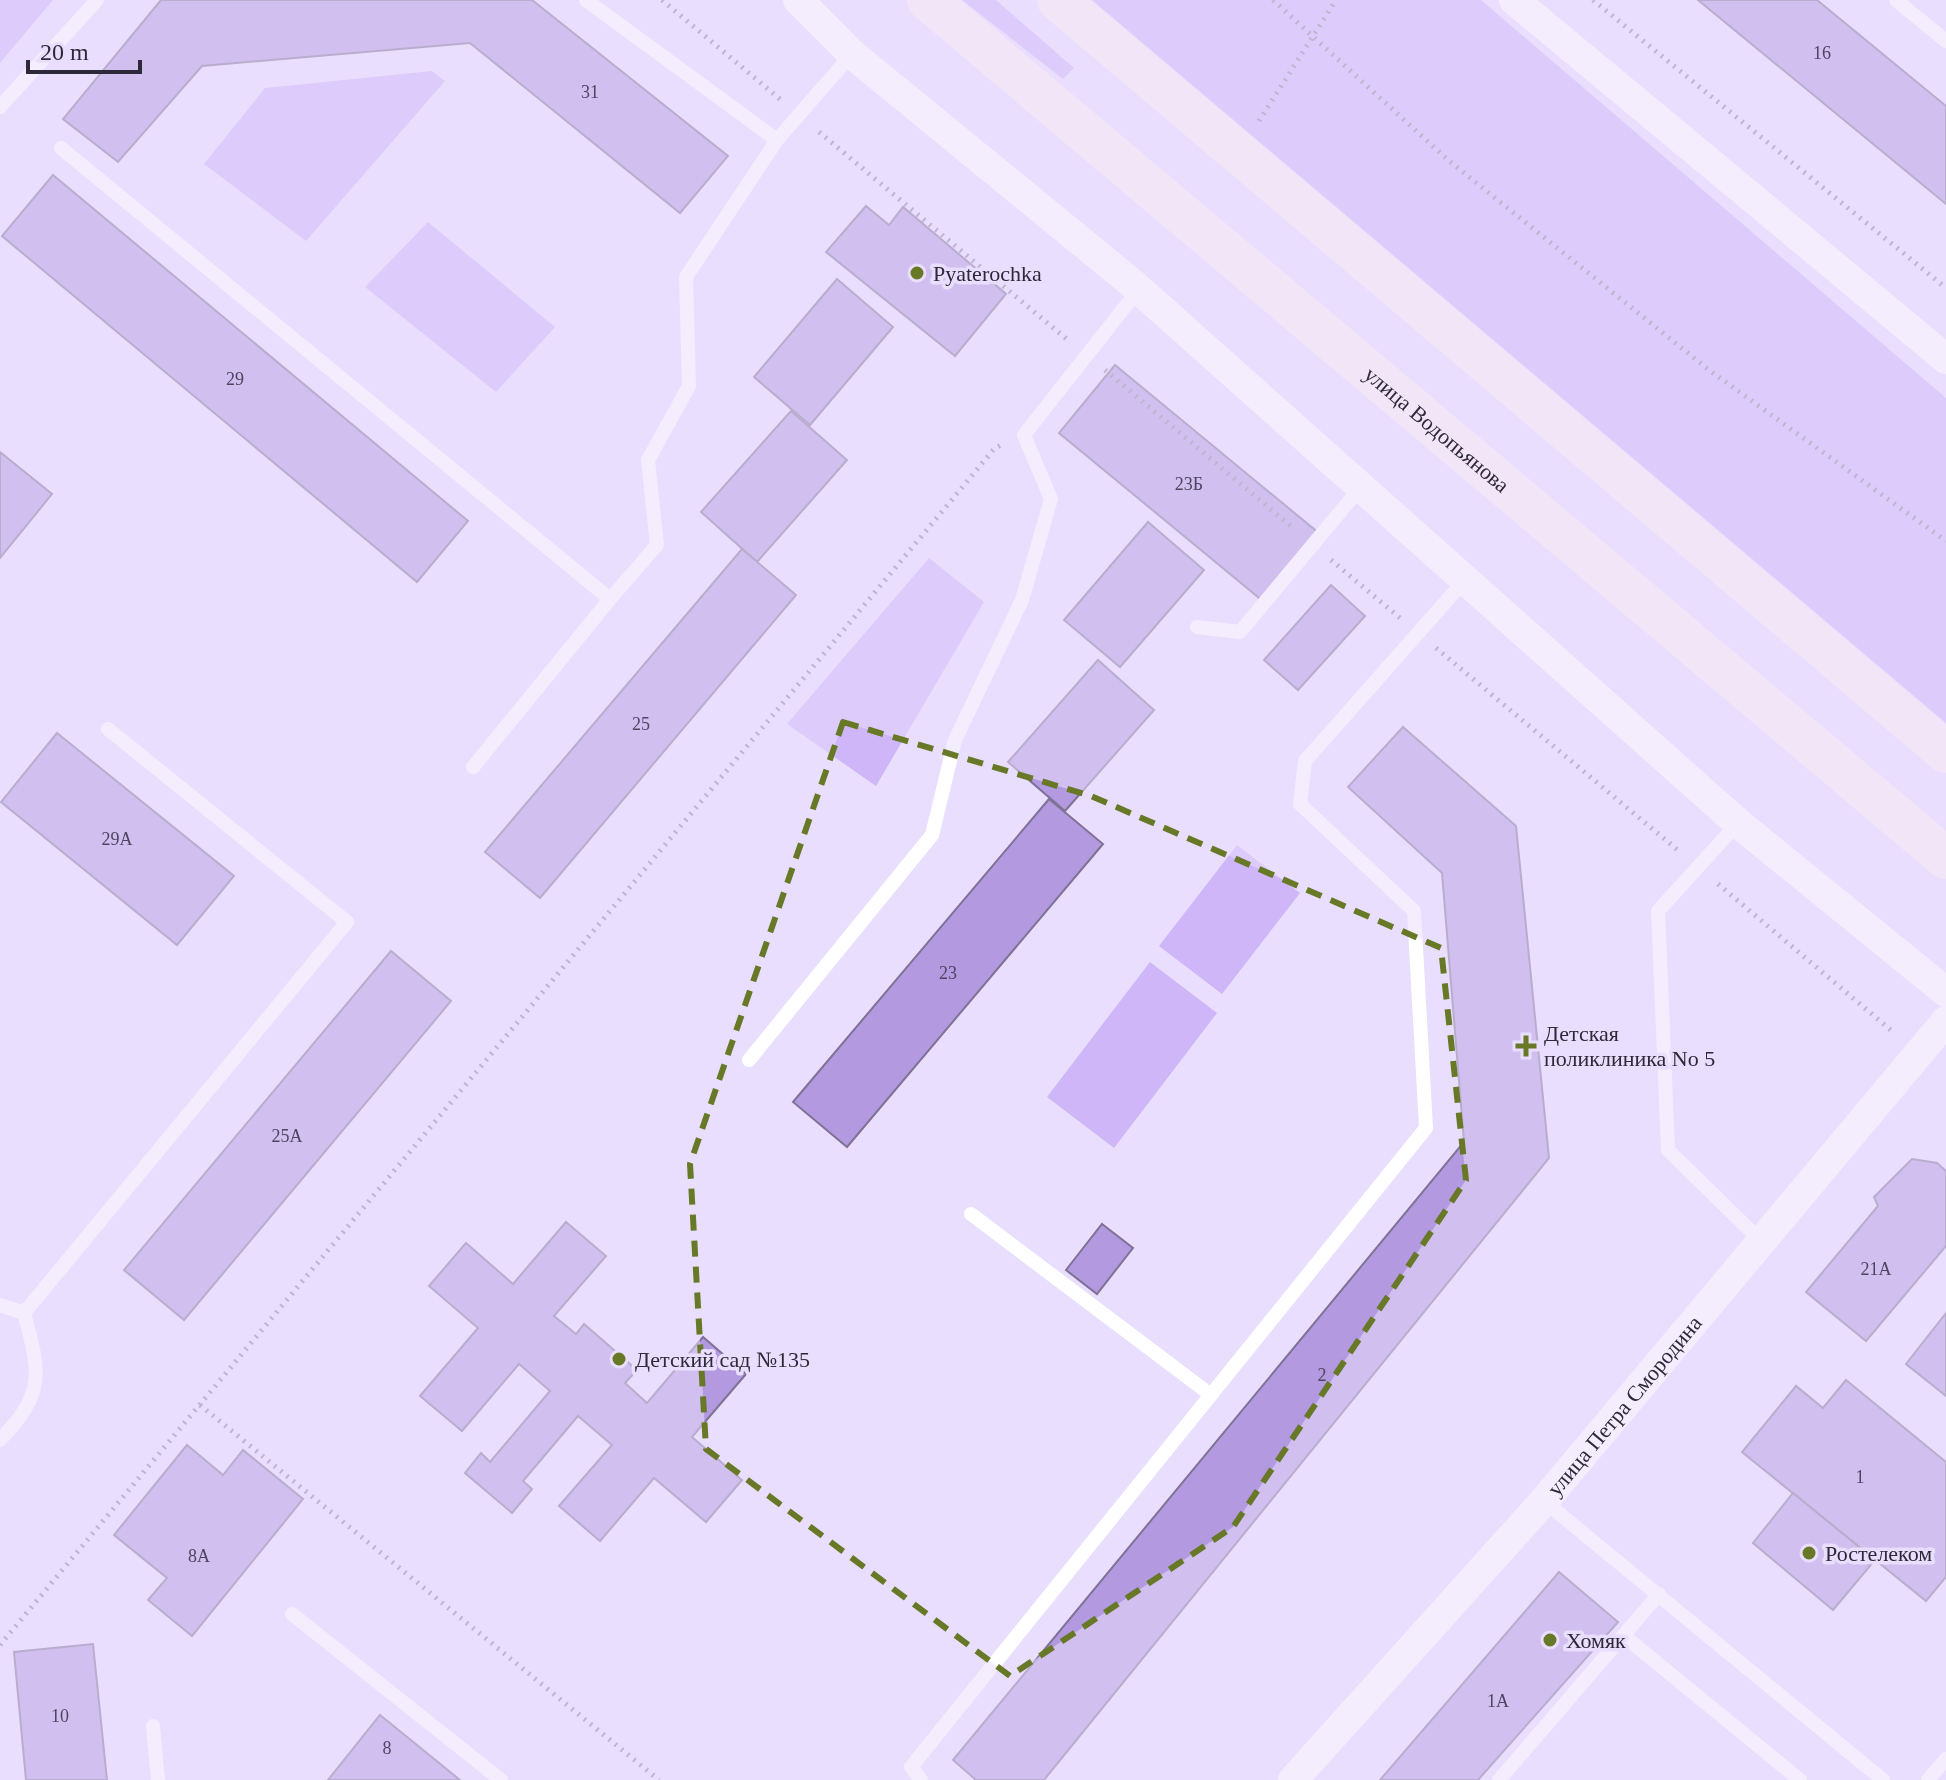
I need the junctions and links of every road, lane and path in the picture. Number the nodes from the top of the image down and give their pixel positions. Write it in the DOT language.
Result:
graph roads {
  1 [pos="97,0"];
  2 [pos="586,0"];
  3 [pos="662,0"];
  4 [pos="798,0"];
  5 [pos="928,0"];
  6 [pos="1058,0"];
  7 [pos="1273,0"];
  8 [pos="1336,0"];
  9 [pos="1514,0"];
  10 [pos="1593,0"];
  11 [pos="1896,0"];
  12 [pos="1311,35"];
  13 [pos="1946,41"];
  14 [pos="852,54"];
  15 [pos="0,107"];
  16 [pos="799,114"];
  17 [pos="1252,132"];
  18 [pos="777,140"];
  19 [pos="61,148"];
  20 [pos="1946,288"];
  21 [pos="1139,289"];
  22 [pos="1087,355"];
  23 [pos="1946,359"];
  24 [pos="1024,435"];
  25 [pos="1361,487"];
  26 [pos="1946,541"];
  27 [pos="1311,543"];
  28 [pos="1465,580"];
  29 [pos="610,599"];
  30 [pos="1197,627"];
  31 [pos="1418,633"];
  32 [pos="108,729"];
  33 [pos="1946,752"];
  34 [pos="473,767"];
  35 [pos="1738,823"];
  36 [pos="1946,858"];
  37 [pos="1698,867"];
  38 [pos="1946,992"];
  39 [pos="1946,1021"];
  40 [pos="1893,1032"];
  41 [pos="749,1060"];
  42 [pos="971,1214"];
  43 [pos="1763,1243"];
  44 [pos="0,1305"];
  45 [pos="24,1313"];
  46 [pos="1211,1395"];
  47 [pos="200,1405"];
  48 [pos="0,1440"];
  49 [pos="1544,1501"];
  50 [pos="1659,1594"];
  51 [pos="292,1614"];
  52 [pos="1624,1636"];
  53 [pos="0,1645"];
  54 [pos="153,1726"];
  55 [pos="1946,1759"];
  56 [pos="158,1780"];
  57 [pos="501,1780"];
  58 [pos="659,1780"];
  59 [pos="921,1780"];
  60 [pos="1293,1780"];
  61 [pos="1499,1780"];
  62 [pos="1800,1780"];
  63 [pos="1883,1780"];
  64 [pos="1928,1780"];
  1 -- 15 [label="lane"];
  2 -- 18 [label="lane"];
  3 -- 16 [label="path"];
  4 -- 14 [label="street"];
  5 -- 36 [label="main road, улица Водопьянова"];
  6 -- 33 [label="main road"];
  7 -- 12 [label="path"];
  8 -- 12 [label="path"];
  9 -- 23 [label="street"];
  10 -- 20 [label="path"];
  11 -- 13 [label="lane"];
  12 -- 17 [label="path"];
  12 -- 26 [label="path"];
  14 -- 16 [label="lane"];
  14 -- 21 [label="street"];
  16 -- 18 [label="lane"];
  16 -- 22 [label="path"];
  18 -- 29 [label="lane"];
  19 -- 29 [label="lane"];
  21 -- 22 [label="lane"];
  21 -- 25 [label="street"];
  22 -- 24 [label="lane"];
  22 -- 27 [label="path"];
  24 -- 41 [label="lane"];
  24 -- 47 [label="path"];
  25 -- 27 [label="lane"];
  25 -- 28 [label="street"];
  27 -- 30 [label="lane"];
  27 -- 31 [label="path"];
  28 -- 31 [label="lane"];
  28 -- 35 [label="street"];
  29 -- 34 [label="lane"];
  31 -- 37 [label="path"];
  31 -- 46 [label="lane"];
  32 -- 45 [label="lane"];
  35 -- 37 [label="lane"];
  35 -- 38 [label="street"];
  37 -- 40 [label="path"];
  37 -- 43 [label="lane"];
  39 -- 43 [label="street, улица Петра Смородина"];
  42 -- 46 [label="lane"];
  43 -- 49 [label="street, улица Петра Смородина"];
  44 -- 45 [label="lane"];
  45 -- 48 [label="lane"];
  46 -- 59 [label="lane"];
  47 -- 53 [label="path"];
  47 -- 58 [label="path"];
  49 -- 50 [label="lane"];
  49 -- 60 [label="street, улица Петра Смородина"];
  50 -- 52 [label="lane"];
  50 -- 63 [label="lane"];
  51 -- 57 [label="lane"];
  52 -- 61 [label="lane"];
  52 -- 62 [label="lane"];
  54 -- 56 [label="lane"];
  55 -- 64 [label="lane"];
}
